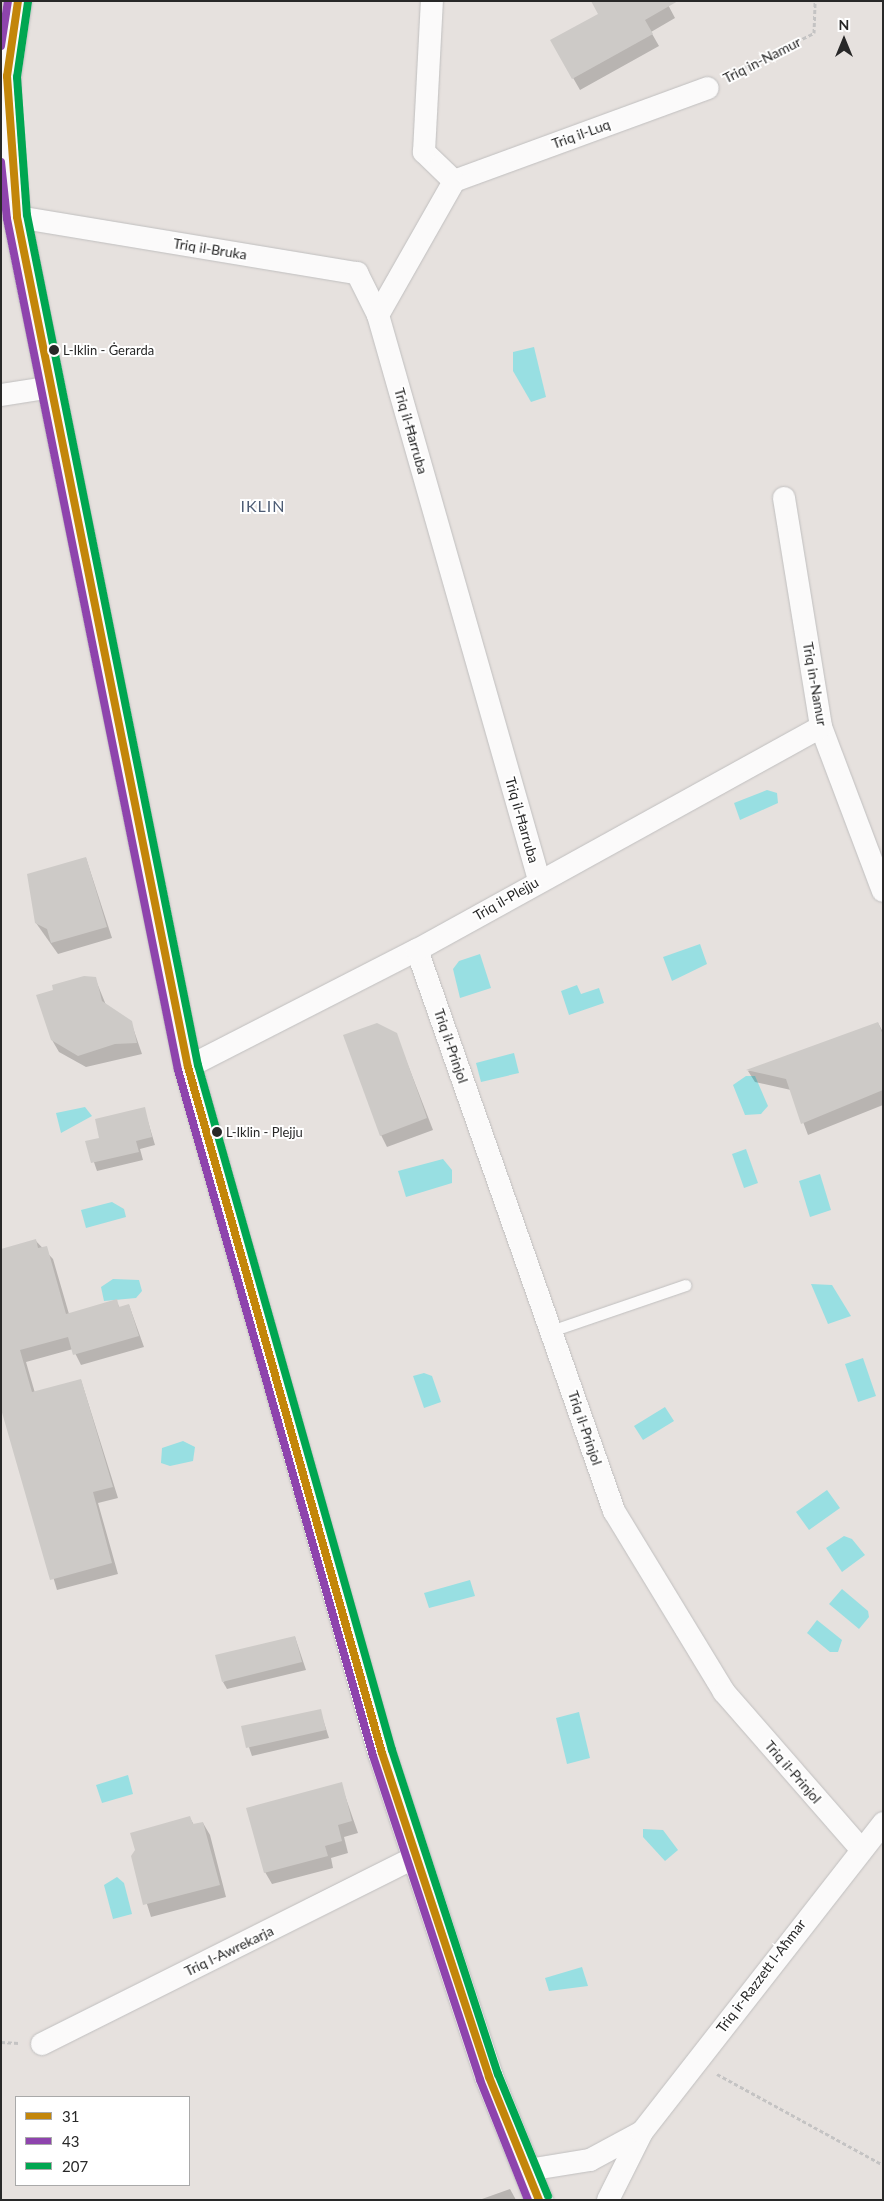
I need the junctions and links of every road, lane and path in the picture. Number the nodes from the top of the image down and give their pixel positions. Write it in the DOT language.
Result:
graph roads {
  1 [pos="18,1"];
  2 [pos="432,1"];
  3 [pos="815,1"];
  4 [pos="708,88"];
  5 [pos="454,180"];
  6 [pos="17,217"];
  7 [pos="378,315"];
  8 [pos="52,387"];
  9 [pos="1,395"];
  10 [pos="784,498"];
  11 [pos="821,727"];
  12 [pos="540,880"];
  13 [pos="883,891"];
  14 [pos="417,950"];
  15 [pos="188,1067"];
  16 [pos="685,1285"];
  17 [pos="551,1331"];
  18 [pos="883,1823"];
  19 [pos="860,1848"];
  20 [pos="415,1857"];
  21 [pos="42,2044"];
  22 [pos="695,2062"];
  23 [pos="642,2132"];
  24 [pos="883,2165"];
  25 [pos="528,2170"];
  26 [pos="539,2200"];
  27 [pos="608,2200"];
  1 -- 6 [label="street"];
  2 -- 5 [label="street"];
  3 -- 4 [label="path, Triq in-Namur"];
  4 -- 5 [label="street, Triq il-Luq"];
  5 -- 7 [label="street"];
  6 -- 7 [label="street, Triq il-Bruka"];
  6 -- 8 [label="street"];
  7 -- 12 [label="street, Triq il-Ħarruba"];
  8 -- 9 [label="street"];
  8 -- 15 [label="street"];
  10 -- 11 [label="street, Triq in-Namur"];
  11 -- 12 [label="street, Triq il-Plejju"];
  11 -- 13 [label="street, Triq in-Namur"];
  12 -- 14 [label="street, Triq il-Plejju"];
  14 -- 15 [label="street, Triq il-Plejju"];
  14 -- 17 [label="street, Triq il-Prinjol"];
  15 -- 20 [label="street"];
  16 -- 17 [label="lane"];
  17 -- 19 [label="street, Triq il-Prinjol"];
  18 -- 19 [label="street, Triq ir-Razzett l-Aħmar"];
  19 -- 22 [label="street, Triq ir-Razzett l-Aħmar"];
  20 -- 21 [label="street, Triq l-Awrekarja"];
  20 -- 25 [label="street"];
  22 -- 23 [label="street, Triq ir-Razzett l-Aħmar"];
  22 -- 24 [label="path"];
  23 -- 25 [label="street, Triq ir-Razzett l-Aħmar"];
  23 -- 27 [label="street, Triq ir-Razzett l-Aħmar"];
  25 -- 26 [label="street"];
}
